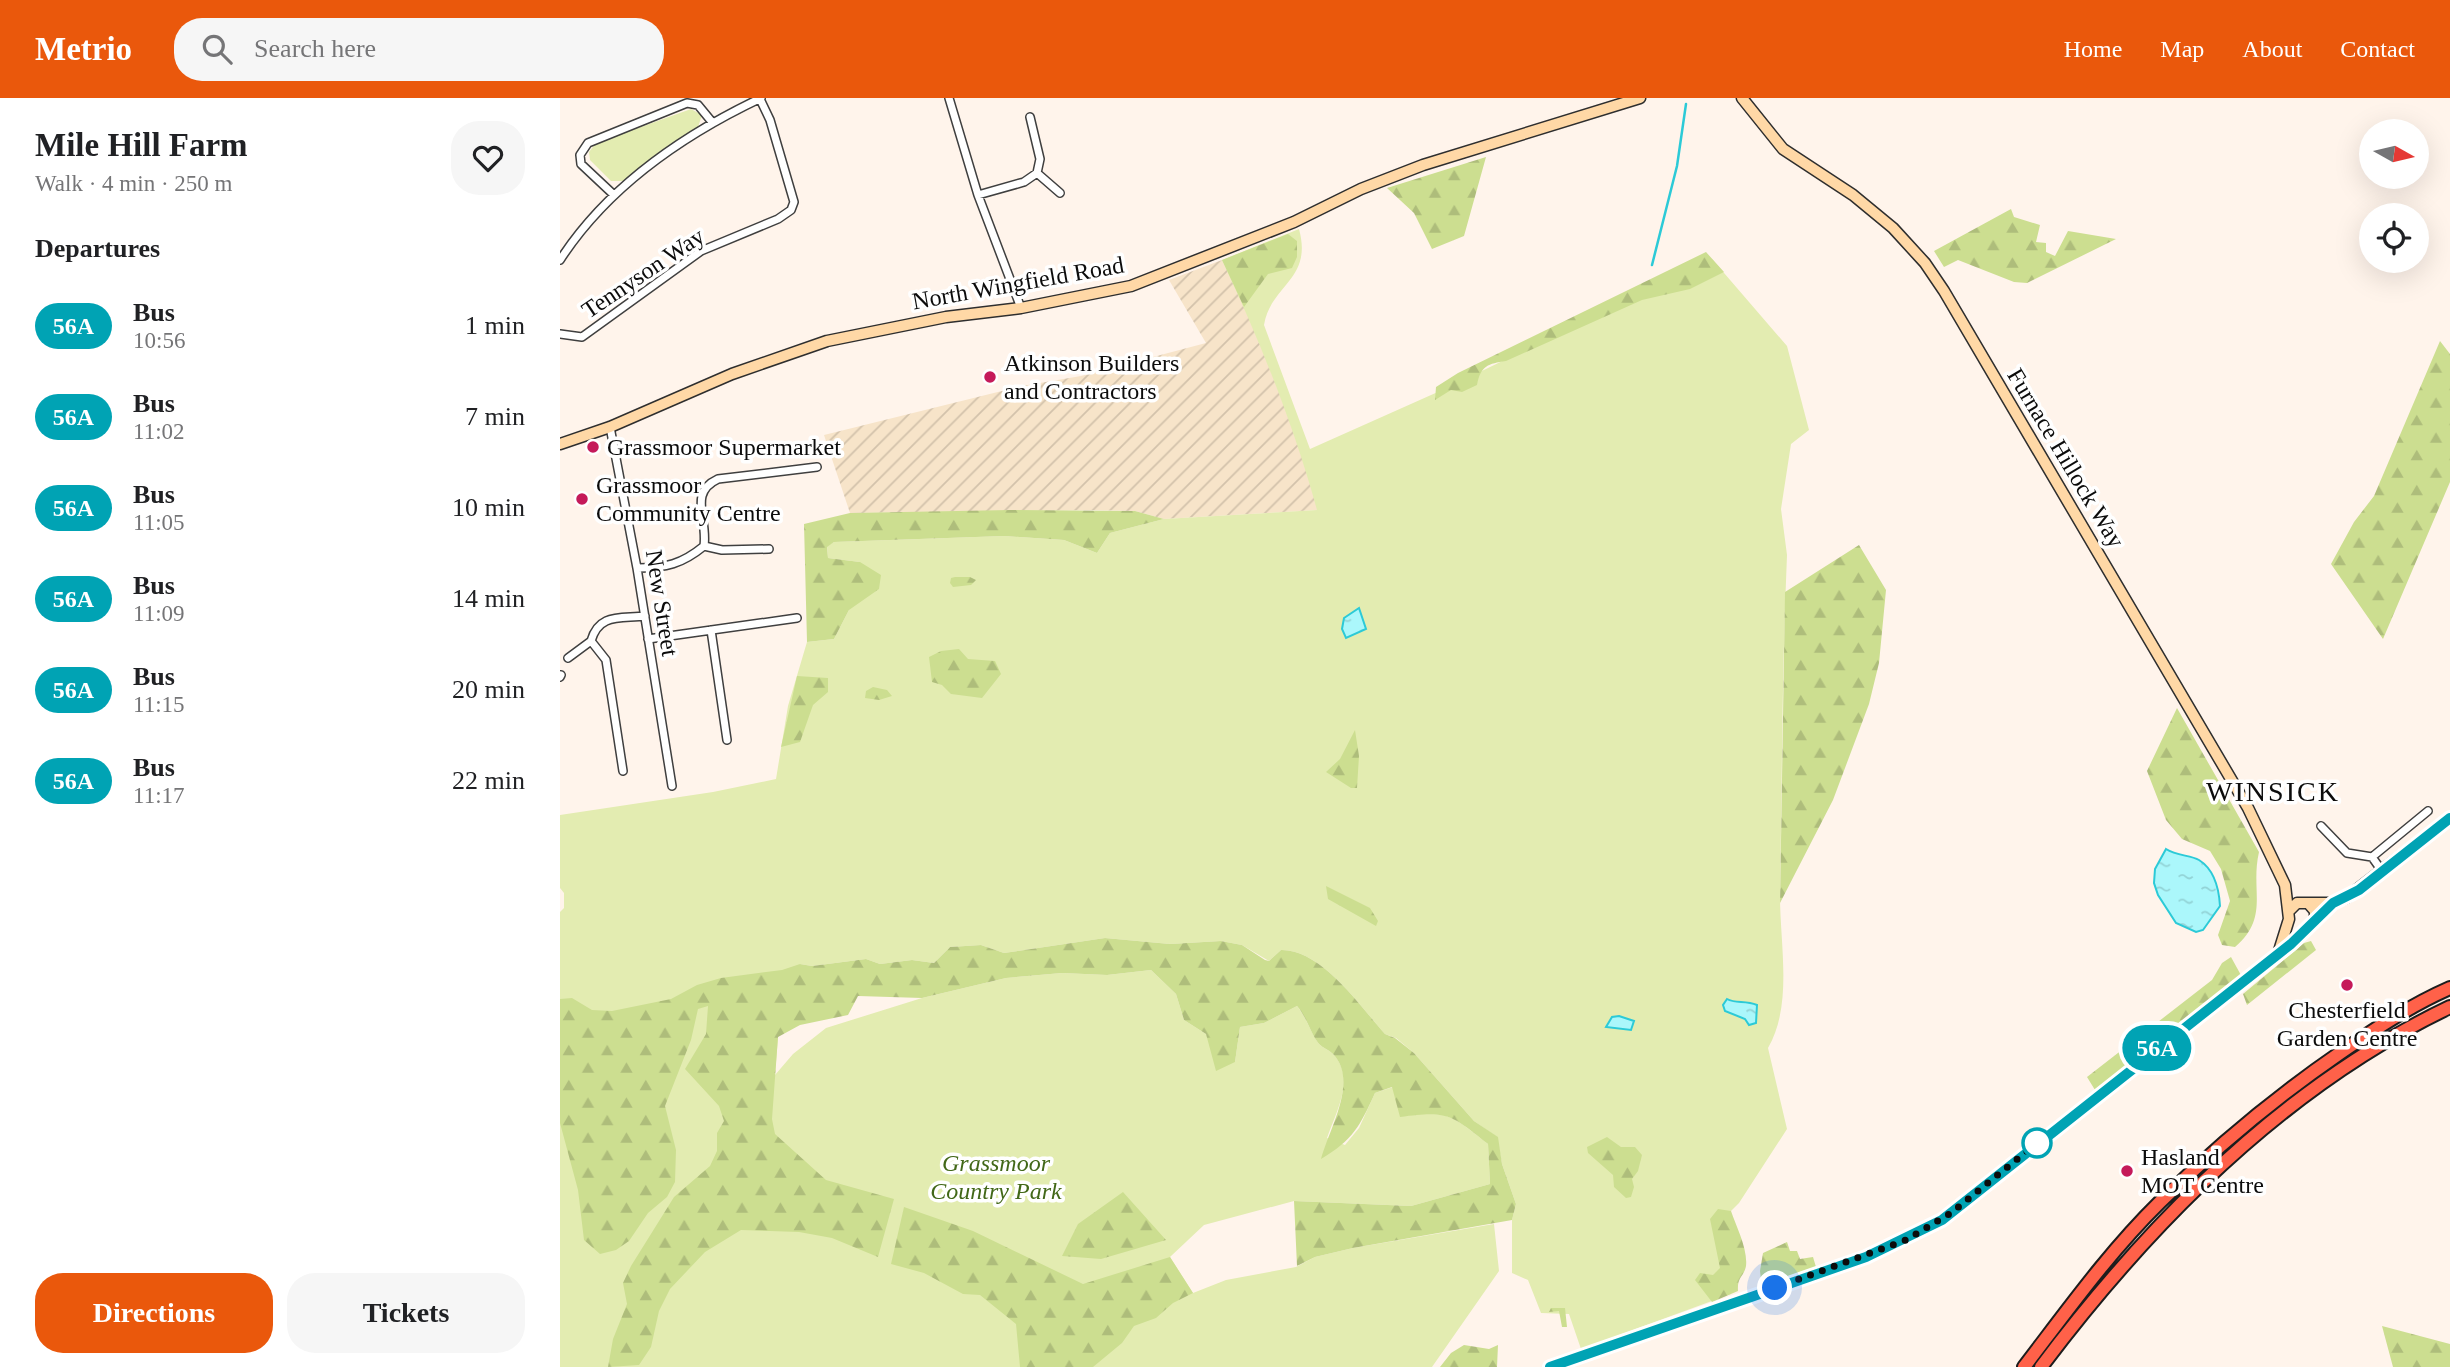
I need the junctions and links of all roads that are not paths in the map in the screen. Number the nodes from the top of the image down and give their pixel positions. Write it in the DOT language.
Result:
graph roads {
  1 [pos="761,98"];
  2 [pos="949,98"];
  3 [pos="1640,98"];
  4 [pos="1746,100"];
  5 [pos="1030,117"];
  6 [pos="712,122"];
  7 [pos="1037,173"];
  8 [pos="1060,193"];
  9 [pos="614,195"];
  10 [pos="978,195"];
  11 [pos="560,260"];
  12 [pos="1021,309"];
  13 [pos="560,334"];
  14 [pos="610,427"];
  15 [pos="560,444"];
  16 [pos="817,467"];
  17 [pos="704,546"];
  18 [pos="769,549"];
  19 [pos="637,568"];
  20 [pos="645,616"];
  21 [pos="797,618"];
  22 [pos="710,630"];
  23 [pos="648,639"];
  24 [pos="591,641"];
  25 [pos="568,658"];
  26 [pos="727,740"];
  27 [pos="623,771"];
  28 [pos="672,786"];
  29 [pos="2428,811"];
  30 [pos="2450,818"];
  31 [pos="2321,826"];
  32 [pos="2372,857"];
  33 [pos="2382,871"];
  34 [pos="2285,885"];
  35 [pos="2305,903"];
  36 [pos="2333,903"];
  37 [pos="2289,915"];
  38 [pos="2315,921"];
  39 [pos="2306,929"];
  40 [pos="2279,951"];
  41 [pos="2450,988"];
  42 [pos="2450,1007"];
  43 [pos="1550,1367"];
  44 [pos="2024,1367"];
  45 [pos="2041,1367"];
  1 -- 6 [label="street"];
  1 -- 13 [label="street, Tennyson Way"];
  2 -- 10 [label="street"];
  3 -- 12 [label="main road, North Wingfield Road"];
  4 -- 34 [label="main road, Furnace Hillock Way"];
  5 -- 7 [label="street"];
  6 -- 9 [label="street"];
  6 -- 9 [label="street"];
  7 -- 8 [label="street"];
  7 -- 10 [label="street"];
  9 -- 11 [label="street"];
  10 -- 12 [label="street"];
  12 -- 14 [label="main road, North Wingfield Road"];
  14 -- 15 [label="main road, North Wingfield Road"];
  14 -- 19 [label="street, New Street"];
  16 -- 17 [label="street"];
  17 -- 18 [label="street"];
  17 -- 19 [label="street"];
  19 -- 20 [label="street, New Street"];
  20 -- 23 [label="street, New Street"];
  20 -- 24 [label="street"];
  21 -- 22 [label="street"];
  22 -- 23 [label="street"];
  22 -- 26 [label="street"];
  23 -- 28 [label="street, New Street"];
  24 -- 25 [label="street"];
  24 -- 27 [label="street"];
  29 -- 32 [label="street"];
  30 -- 33 [label="main road"];
  31 -- 32 [label="street"];
  32 -- 33 [label="street"];
  33 -- 36 [label="main road"];
  34 -- 35 [label="main road, Furnace Hillock Way"];
  34 -- 37 [label="main road, Furnace Hillock Way"];
  35 -- 36 [label="main road"];
  35 -- 37 [label="main road"];
  35 -- 38 [label="main road"];
  36 -- 38 [label="main road"];
  37 -- 39 [label="main road"];
  37 -- 40 [label="main road"];
  38 -- 39 [label="main road"];
  39 -- 40 [label="main road"];
  40 -- 43 [label="main road"];
  41 -- 44 [label="highway"];
  42 -- 45 [label="highway"];
}
